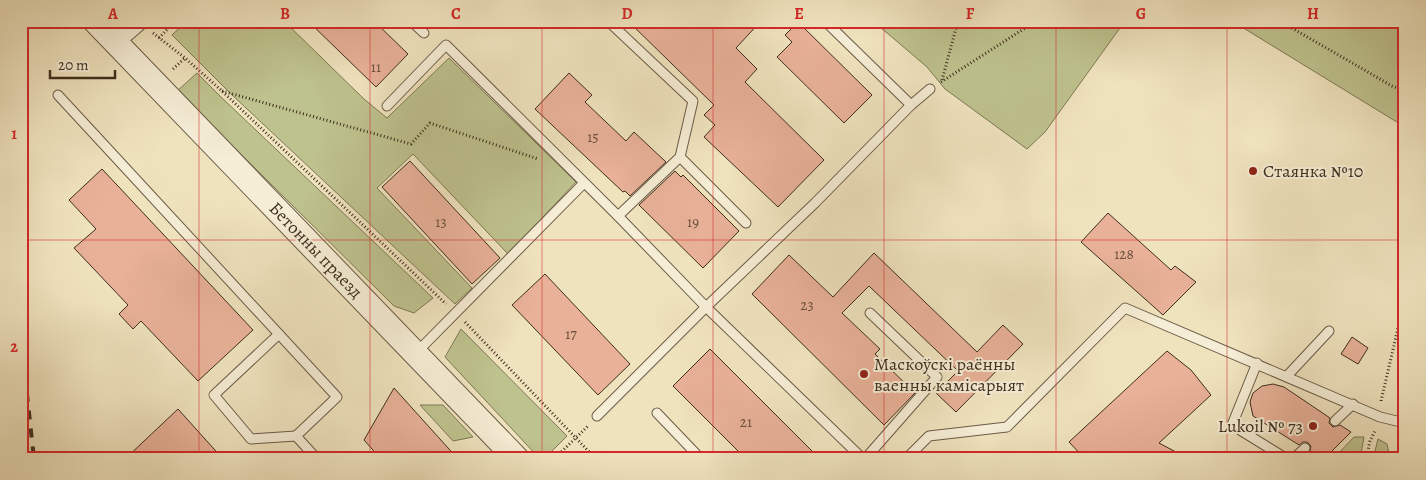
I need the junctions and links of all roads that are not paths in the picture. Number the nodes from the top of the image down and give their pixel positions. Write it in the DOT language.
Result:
graph roads {
  1 [pos="95,21"];
  2 [pos="138,21"];
  3 [pos="411,21"];
  4 [pos="608,21"];
  5 [pos="825,21"];
  6 [pos="424,33"];
  7 [pos="115,41"];
  8 [pos="930,89"];
  9 [pos="58,95"];
  10 [pos="910,105"];
  11 [pos="387,106"];
  12 [pos="680,157"];
  13 [pos="584,183"];
  14 [pos="618,216"];
  15 [pos="746,223"];
  16 [pos="706,307"];
  17 [pos="870,313"];
  18 [pos="1329,331"];
  19 [pos="279,334"];
  20 [pos="415,353"];
  21 [pos="1257,363"];
  22 [pos="1287,376"];
  23 [pos="1353,404"];
  24 [pos="656,412"];
  25 [pos="598,416"];
  26 [pos="1335,421"];
  27 [pos="1405,423"];
  28 [pos="296,436"];
  29 [pos="1305,448"];
  30 [pos="317,459"];
  31 [pos="517,459"];
  32 [pos="701,459"];
  33 [pos="864,459"];
  34 [pos="906,459"];
  35 [pos="1287,459"];
  36 [pos="1293,459"];
  1 -- 7 [label="street, Бетонны праезд"];
  2 -- 7 [label="street"];
  3 -- 6 [label="lane"];
  4 -- 12 [label="lane"];
  5 -- 10 [label="lane"];
  7 -- 20 [label="street, Бетонны праезд"];
  8 -- 10 [label="lane"];
  9 -- 19 [label="lane"];
  10 -- 16 [label="lane"];
  11 -- 13 [label="lane"];
  12 -- 14 [label="lane"];
  12 -- 15 [label="lane"];
  13 -- 14 [label="lane"];
  13 -- 20 [label="lane"];
  14 -- 16 [label="lane"];
  16 -- 25 [label="lane"];
  16 -- 33 [label="lane"];
  17 -- 33 [label="lane"];
  18 -- 22 [label="lane"];
  19 -- 28 [label="lane"];
  19 -- 28 [label="lane"];
  20 -- 31 [label="street, Бетонны праезд"];
  21 -- 22 [label="lane"];
  21 -- 34 [label="lane"];
  21 -- 35 [label="lane"];
  22 -- 23 [label="lane"];
  23 -- 26 [label="lane"];
  23 -- 27 [label="lane"];
  24 -- 32 [label="lane"];
  28 -- 30 [label="lane"];
  29 -- 36 [label="lane"];
}
